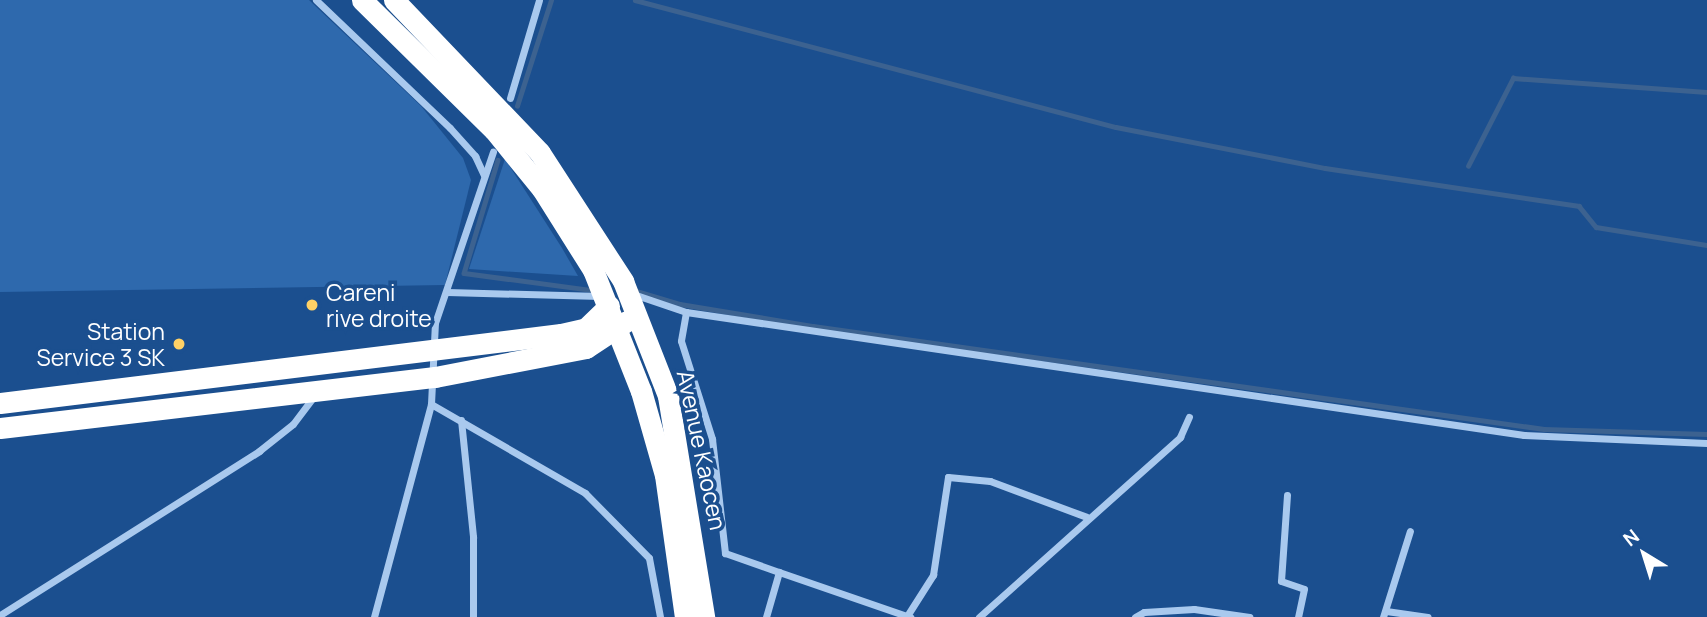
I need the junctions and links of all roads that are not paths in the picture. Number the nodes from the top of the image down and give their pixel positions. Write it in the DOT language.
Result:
graph roads {
  1 [pos="316,0"];
  2 [pos="362,0"];
  3 [pos="394,0"];
  4 [pos="540,0"];
  5 [pos="510,98"];
  6 [pos="494,152"];
  7 [pos="484,175"];
  8 [pos="447,292"];
  9 [pos="628,292"];
  10 [pos="606,299"];
  11 [pos="686,312"];
  12 [pos="618,331"];
  13 [pos="586,348"];
  14 [pos="431,349"];
  15 [pos="634,376"];
  16 [pos="228,377"];
  17 [pos="435,377"];
  18 [pos="152,385"];
  19 [pos="318,389"];
  20 [pos="231,401"];
  21 [pos="0,403"];
  22 [pos="430,404"];
  23 [pos="155,410"];
  24 [pos="1189,417"];
  25 [pos="461,420"];
  26 [pos="0,428"];
  27 [pos="1707,443"];
  28 [pos="1287,495"];
  29 [pos="1087,517"];
  30 [pos="1410,531"];
  31 [pos="779,572"];
  32 [pos="1384,614"];
  33 [pos="0,615"];
  34 [pos="374,617"];
  35 [pos="473,617"];
  36 [pos="660,617"];
  37 [pos="685,617"];
  38 [pos="704,617"];
  39 [pos="766,617"];
  40 [pos="908,617"];
  41 [pos="979,617"];
  42 [pos="1135,617"];
  43 [pos="1249,617"];
  44 [pos="1298,617"];
  45 [pos="1428,617"];
  1 -- 7 [label="street"];
  2 -- 10 [label="highway, Avenue Kaocen"];
  3 -- 9 [label="highway, Avenue Kaocen"];
  4 -- 5 [label="street"];
  6 -- 7 [label="street"];
  7 -- 8 [label="street"];
  8 -- 11 [label="street"];
  8 -- 14 [label="street"];
  9 -- 12 [label="highway"];
  9 -- 38 [label="highway, Avenue Kaocen"];
  10 -- 12 [label="highway, Avenue Kaocen"];
  10 -- 14 [label="highway"];
  11 -- 27 [label="street"];
  11 -- 31 [label="street"];
  12 -- 13 [label="highway"];
  12 -- 15 [label="highway, Avenue Kaocen"];
  13 -- 15 [label="highway"];
  13 -- 17 [label="highway"];
  14 -- 16 [label="highway"];
  14 -- 17 [label="street"];
  15 -- 37 [label="highway, Avenue Kaocen"];
  16 -- 18 [label="highway"];
  16 -- 20 [label="highway"];
  17 -- 19 [label="highway"];
  17 -- 22 [label="street"];
  18 -- 21 [label="highway"];
  18 -- 23 [label="highway"];
  19 -- 20 [label="highway"];
  19 -- 33 [label="street"];
  20 -- 23 [label="highway"];
  22 -- 25 [label="street"];
  22 -- 34 [label="street"];
  23 -- 26 [label="highway"];
  24 -- 29 [label="street"];
  25 -- 35 [label="street"];
  25 -- 36 [label="street"];
  28 -- 44 [label="street"];
  29 -- 40 [label="street"];
  29 -- 41 [label="street"];
  30 -- 32 [label="street"];
  31 -- 39 [label="street"];
  31 -- 40 [label="street"];
  32 -- 45 [label="street"];
  42 -- 43 [label="street"];
}
